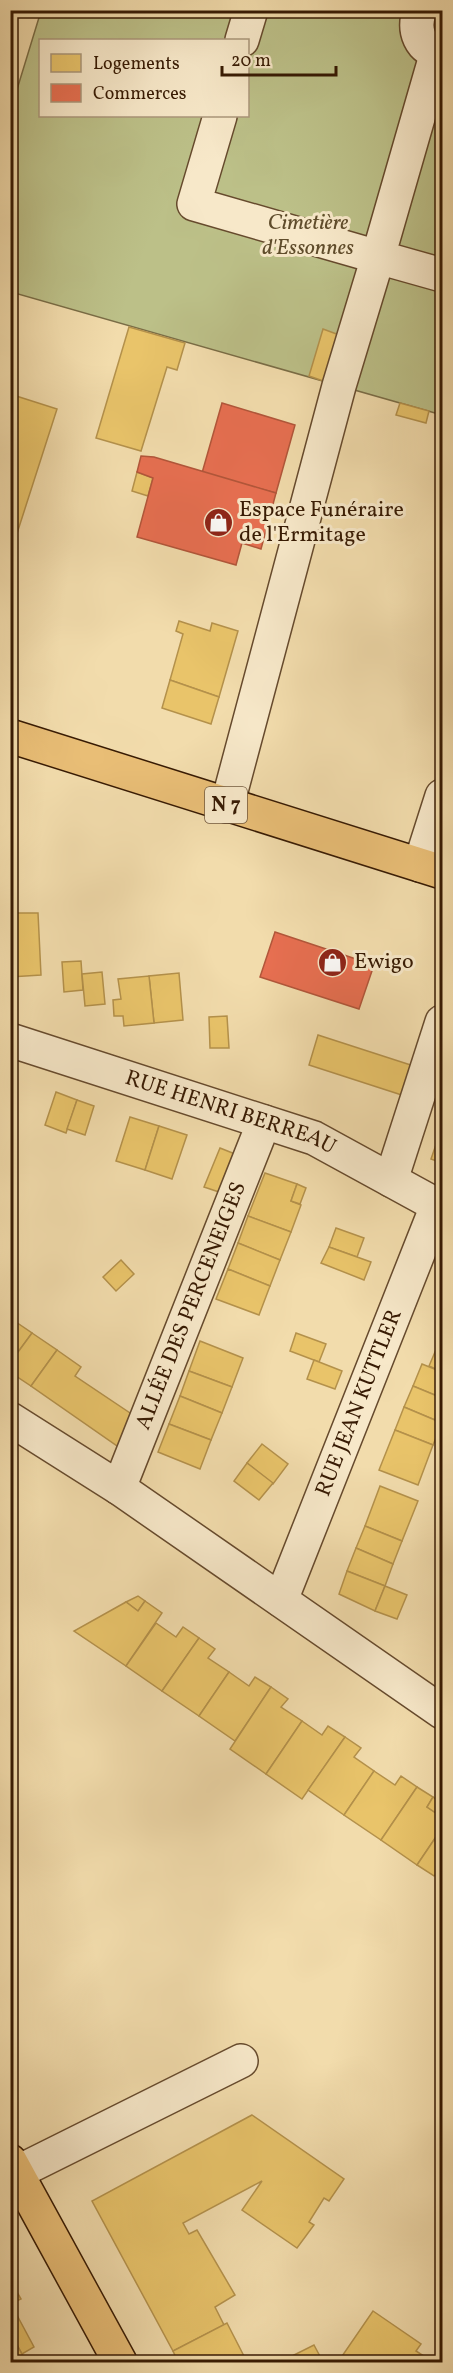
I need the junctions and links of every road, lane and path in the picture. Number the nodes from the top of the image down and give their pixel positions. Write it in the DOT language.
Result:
graph roads {
  1 [pos="251,10"];
  2 [pos="410,13"];
  3 [pos="242,39"];
  4 [pos="440,52"];
  5 [pos="220,117"];
  6 [pos="378,257"];
  7 [pos="442,275"];
  8 [pos="10,736"];
  9 [pos="442,796"];
  10 [pos="226,806"];
  11 [pos="431,868"];
  12 [pos="442,1022"];
  13 [pos="10,1040"];
  14 [pos="264,1122"];
  15 [pos="391,1180"];
  16 [pos="440,1207"];
  17 [pos="10,1419"];
  18 [pos="119,1488"];
  19 [pos="281,1600"];
  20 [pos="442,1711"];
  21 [pos="241,2061"];
  22 [pos="13,2170"];
  23 [pos="120,2362"];
  1 -- 3 [label="street"];
  2 -- 4 [label="street"];
  4 -- 6 [label="street"];
  5 -- 6 [label="street"];
  6 -- 7 [label="street"];
  6 -- 10 [label="street"];
  8 -- 10 [label="main road, N 7"];
  9 -- 11 [label="street"];
  10 -- 11 [label="main road, N 7"];
  12 -- 15 [label="street"];
  13 -- 14 [label="street, RUE HENRI BERREAU"];
  14 -- 15 [label="street, RUE HENRI BERREAU"];
  14 -- 18 [label="street, ALLÉE DES PERCENEIGES"];
  15 -- 16 [label="street, RUE HENRI BERREAU"];
  16 -- 19 [label="street, RUE JEAN KUTTLER"];
  17 -- 18 [label="street"];
  18 -- 19 [label="street"];
  19 -- 20 [label="street"];
  21 -- 22 [label="street"];
  22 -- 23 [label="main road"];
}
